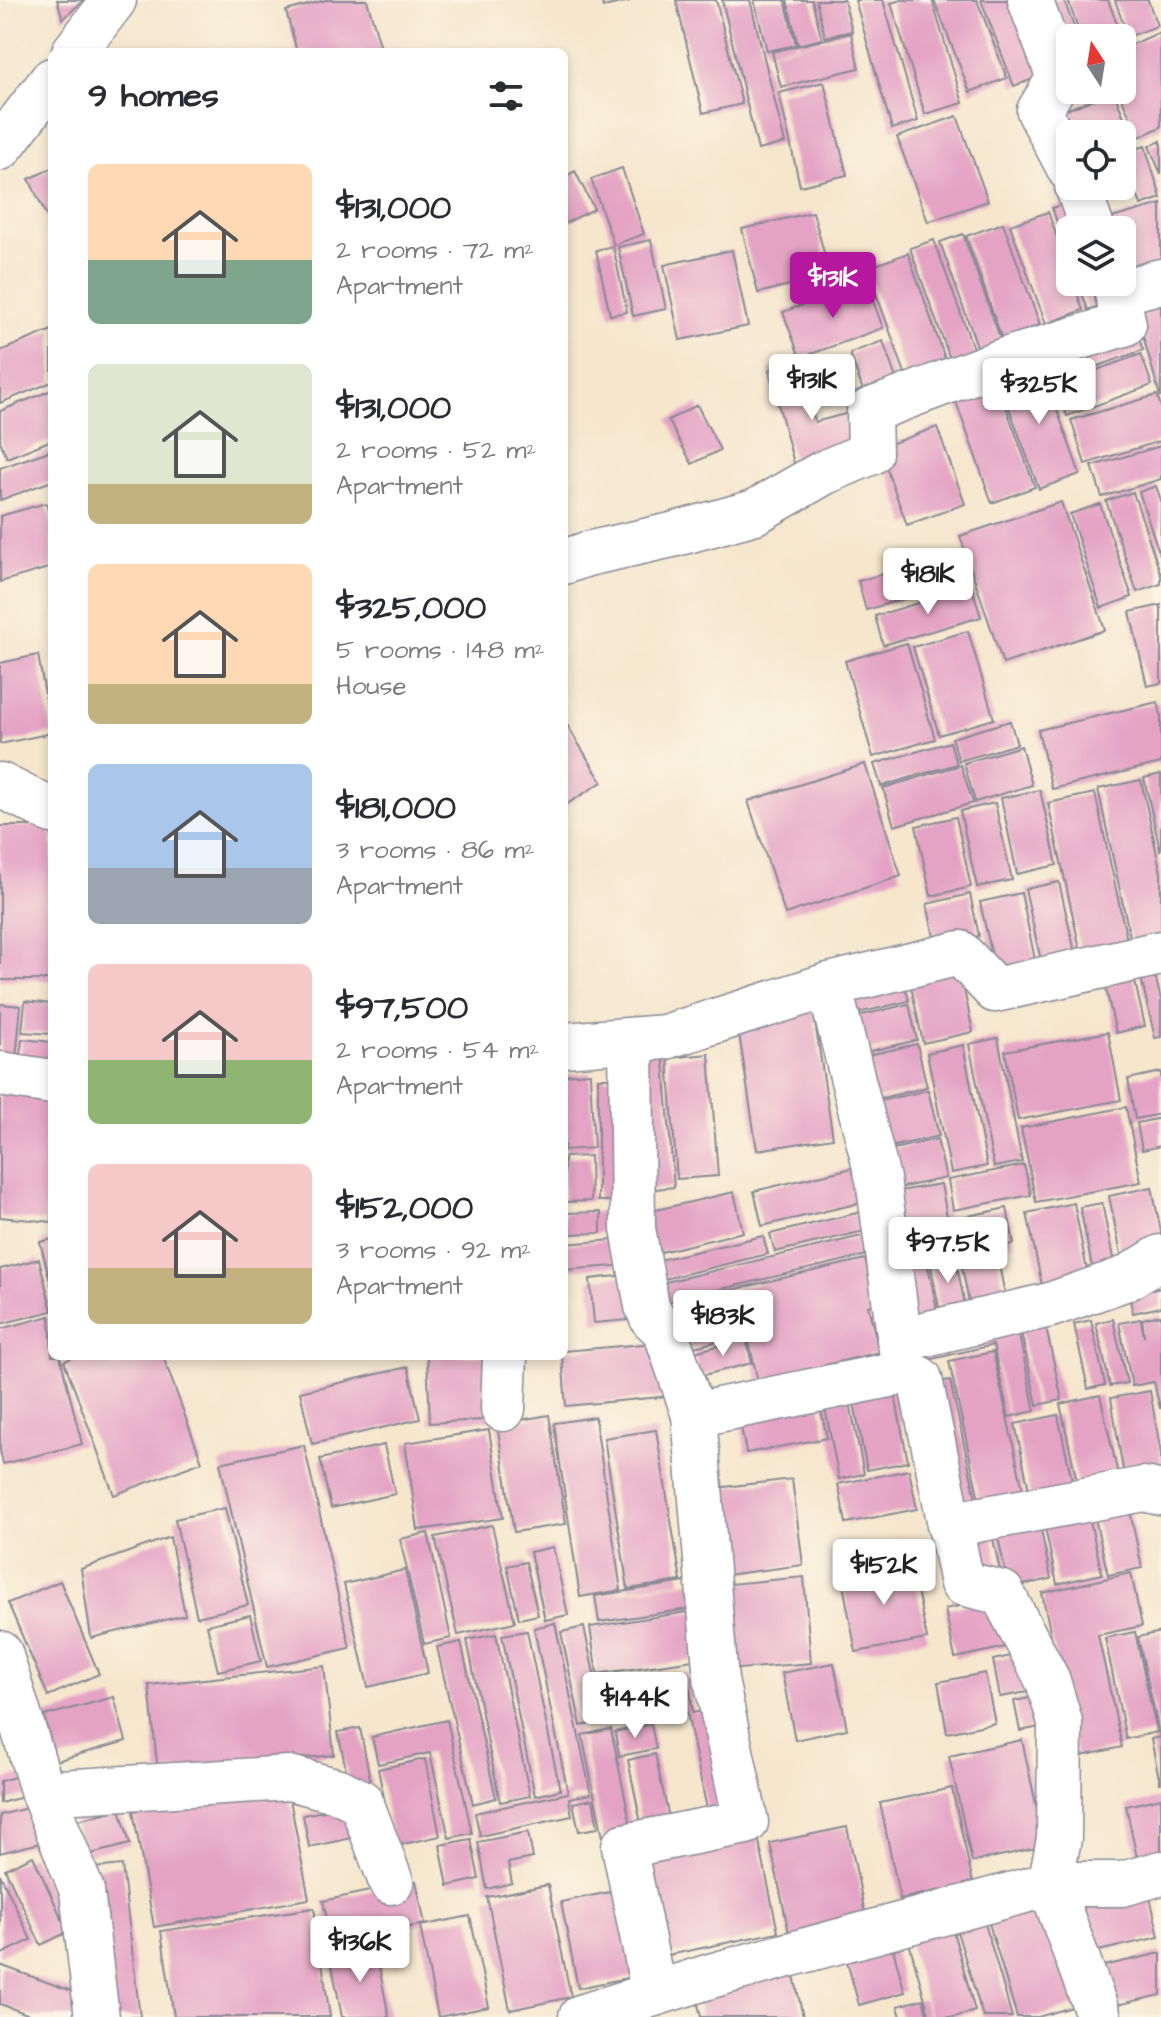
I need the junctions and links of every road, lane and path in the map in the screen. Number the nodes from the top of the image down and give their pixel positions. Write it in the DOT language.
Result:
graph roads {
  1 [pos="114,0"];
  2 [pos="1030,0"];
  3 [pos="77,48"];
  4 [pos="48,85"];
  5 [pos="1056,143"];
  6 [pos="0,148"];
  7 [pos="1161,281"];
  8 [pos="1136,285"];
  9 [pos="1117,296"];
  10 [pos="568,561"];
  11 [pos="0,785"];
  12 [pos="48,806"];
  13 [pos="1161,953"];
  14 [pos="829,985"];
  15 [pos="631,1040"];
  16 [pos="568,1045"];
  17 [pos="0,1074"];
  18 [pos="48,1081"];
  19 [pos="1161,1257"];
  20 [pos="902,1356"];
  21 [pos="505,1360"];
  22 [pos="503,1409"];
  23 [pos="694,1415"];
  24 [pos="1161,1493"];
  25 [pos="949,1525"];
  26 [pos="0,1653"];
  27 [pos="43,1793"];
  28 [pos="1161,1873"];
  29 [pos="391,1882"];
  30 [pos="1050,1884"];
  31 [pos="654,1994"];
  32 [pos="97,2017"];
  33 [pos="581,2017"];
  34 [pos="1099,2017"];
  1 -- 3 [label="street"];
  2 -- 5 [label="street"];
  4 -- 6 [label="street"];
  7 -- 8 [label="street"];
  9 -- 10 [label="street"];
  11 -- 12 [label="street"];
  13 -- 14 [label="street"];
  14 -- 15 [label="street"];
  14 -- 20 [label="street"];
  15 -- 16 [label="street"];
  15 -- 23 [label="street"];
  17 -- 18 [label="street"];
  19 -- 20 [label="street"];
  20 -- 23 [label="street"];
  20 -- 25 [label="street"];
  21 -- 22 [label="street"];
  23 -- 31 [label="street"];
  24 -- 25 [label="street"];
  25 -- 30 [label="street"];
  26 -- 27 [label="street"];
  27 -- 29 [label="street"];
  27 -- 32 [label="street"];
  28 -- 30 [label="street"];
  30 -- 31 [label="street"];
  30 -- 34 [label="street"];
  31 -- 33 [label="street"];
}
